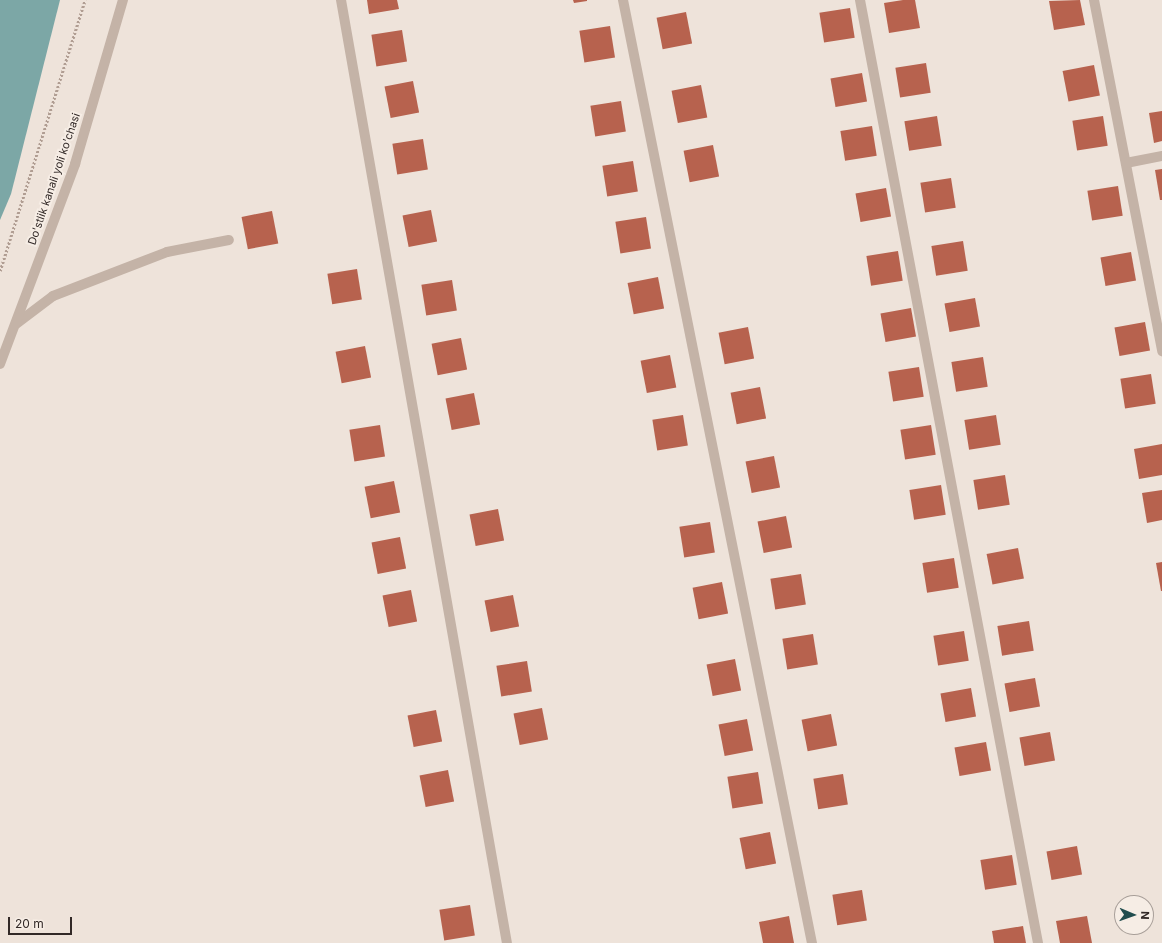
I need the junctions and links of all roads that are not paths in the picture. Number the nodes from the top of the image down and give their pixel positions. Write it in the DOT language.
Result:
graph roads {
  1 [pos="123,0"];
  2 [pos="341,0"];
  3 [pos="623,0"];
  4 [pos="860,0"];
  5 [pos="1094,0"];
  6 [pos="1162,156"];
  7 [pos="1126,163"];
  8 [pos="229,240"];
  9 [pos="16,324"];
  10 [pos="1162,351"];
  11 [pos="0,364"];
  12 [pos="506,943"];
  13 [pos="812,943"];
  14 [pos="1038,943"];
  1 -- 9 [label="street, Do'stlik kanali yoli ko'chasi"];
  2 -- 12 [label="street"];
  3 -- 13 [label="street"];
  4 -- 14 [label="street"];
  5 -- 7 [label="street"];
  6 -- 7 [label="street"];
  7 -- 10 [label="street"];
  8 -- 9 [label="street"];
  9 -- 11 [label="street, Do'stlik kanali yoli ko'chasi"];
}
